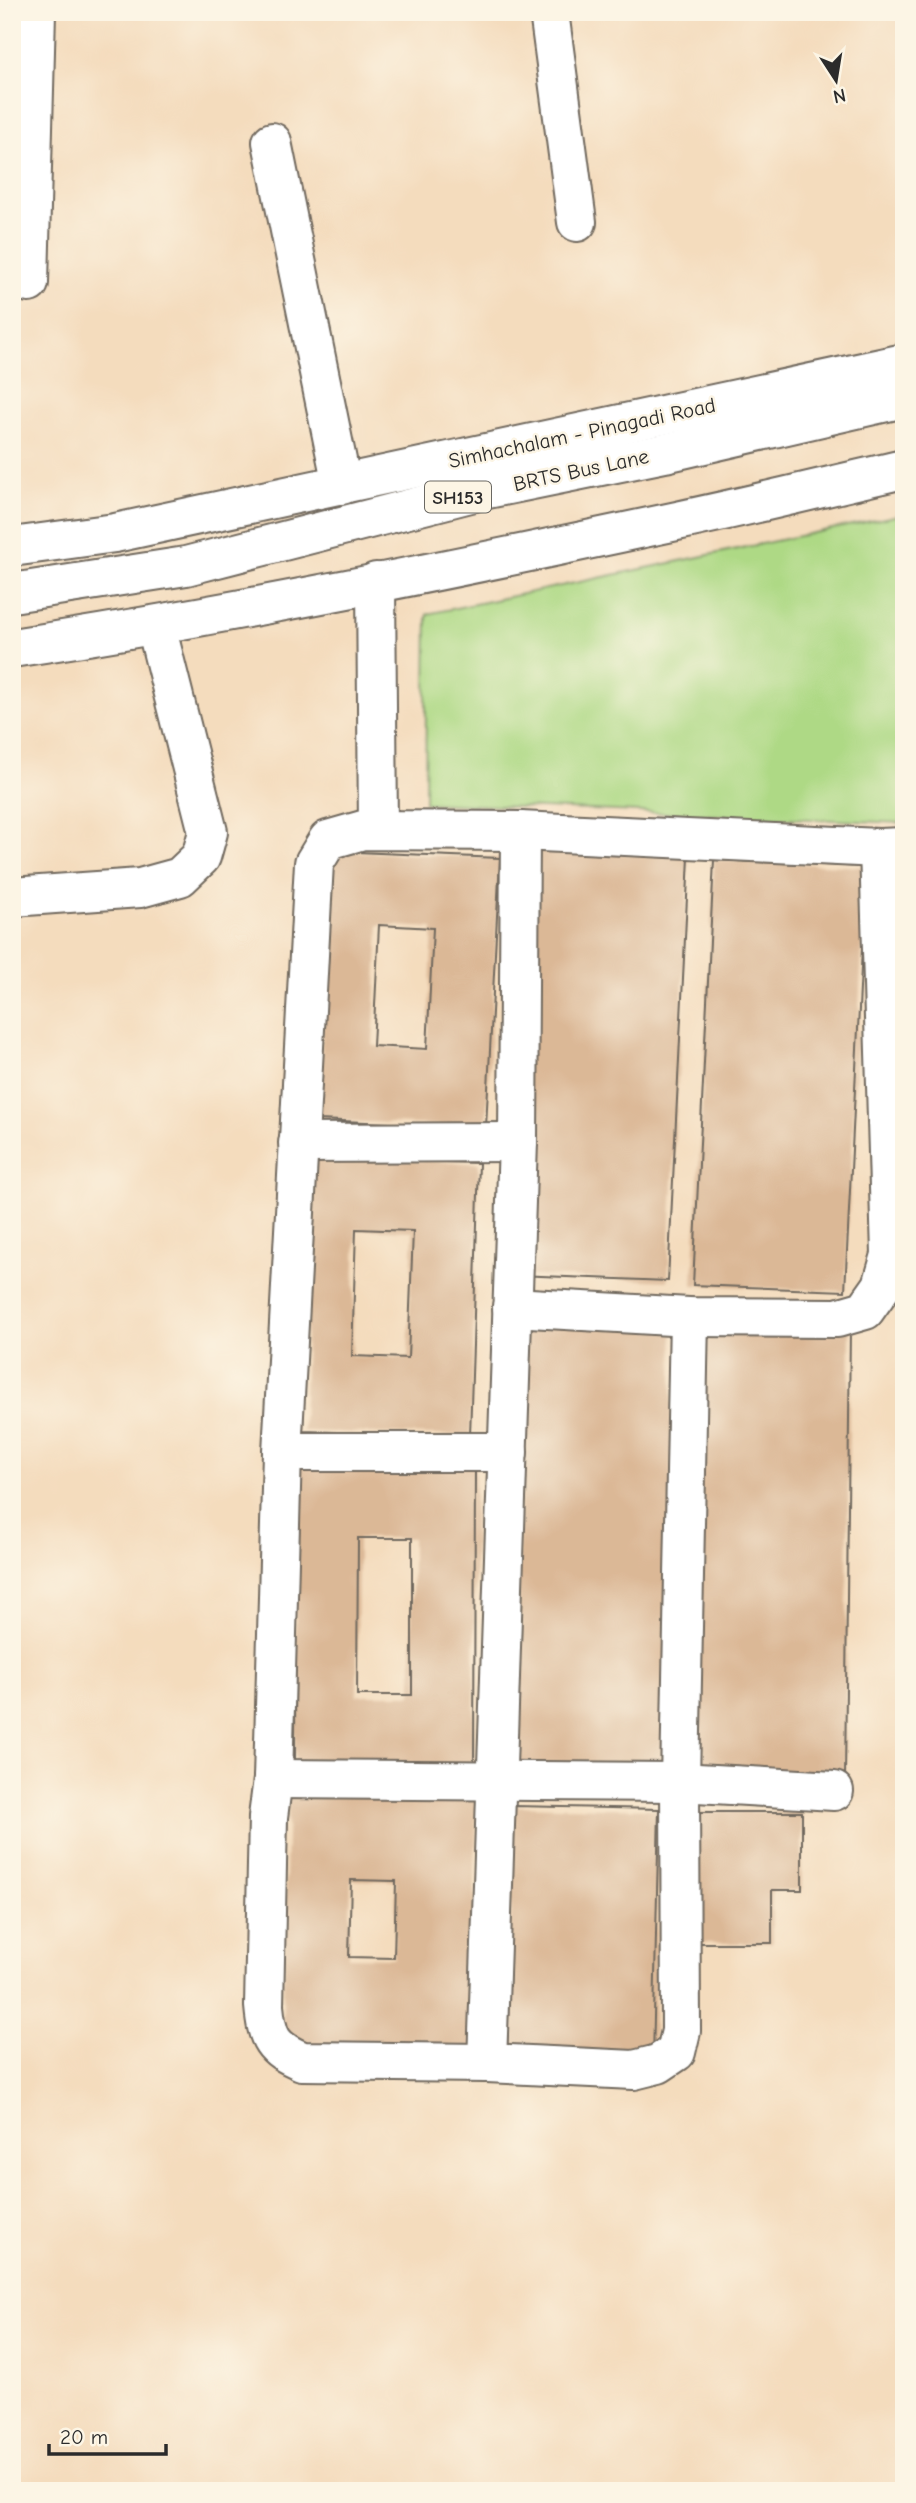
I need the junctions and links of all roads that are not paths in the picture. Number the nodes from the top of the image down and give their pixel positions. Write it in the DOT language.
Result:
graph roads {
  1 [pos="36,12"];
  2 [pos="550,12"];
  3 [pos="272,142"];
  4 [pos="577,222"];
  5 [pos="29,283"];
  6 [pos="904,363"];
  7 [pos="904,398"];
  8 [pos="904,469"];
  9 [pos="342,485"];
  10 [pos="12,547"];
  11 [pos="376,582"];
  12 [pos="12,593"];
  13 [pos="156,626"];
  14 [pos="12,648"];
  15 [pos="378,830"];
  16 [pos="520,831"];
  17 [pos="891,847"];
  18 [pos="12,897"];
  19 [pos="518,1142"];
  20 [pos="298,1143"];
  21 [pos="512,1307"];
  22 [pos="689,1317"];
  23 [pos="282,1452"];
  24 [pos="508,1452"];
  25 [pos="273,1779"];
  26 [pos="498,1781"];
  27 [pos="680,1782"];
  28 [pos="834,1791"];
  29 [pos="487,2063"];
  1 -- 5 [label="main road"];
  2 -- 4 [label="main road"];
  3 -- 9 [label="main road"];
  6 -- 9 [label="main road, Simhachalam - Pinagadi Road"];
  7 -- 12 [label="main road, BRTS Bus Lane / SH153"];
  8 -- 11 [label="main road"];
  9 -- 10 [label="main road, Simhachalam - Pinagadi Road"];
  11 -- 13 [label="main road"];
  11 -- 15 [label="main road"];
  13 -- 14 [label="main road"];
  13 -- 18 [label="main road"];
  15 -- 16 [label="main road"];
  15 -- 20 [label="main road"];
  16 -- 17 [label="main road"];
  16 -- 19 [label="main road"];
  17 -- 22 [label="main road"];
  19 -- 20 [label="main road"];
  19 -- 21 [label="main road"];
  20 -- 23 [label="main road"];
  21 -- 22 [label="main road"];
  21 -- 24 [label="main road"];
  22 -- 27 [label="main road"];
  23 -- 24 [label="main road"];
  23 -- 25 [label="main road"];
  24 -- 26 [label="main road"];
  25 -- 26 [label="main road"];
  25 -- 29 [label="main road"];
  26 -- 27 [label="main road"];
  26 -- 29 [label="main road"];
  27 -- 28 [label="main road"];
  27 -- 29 [label="main road"];
}
